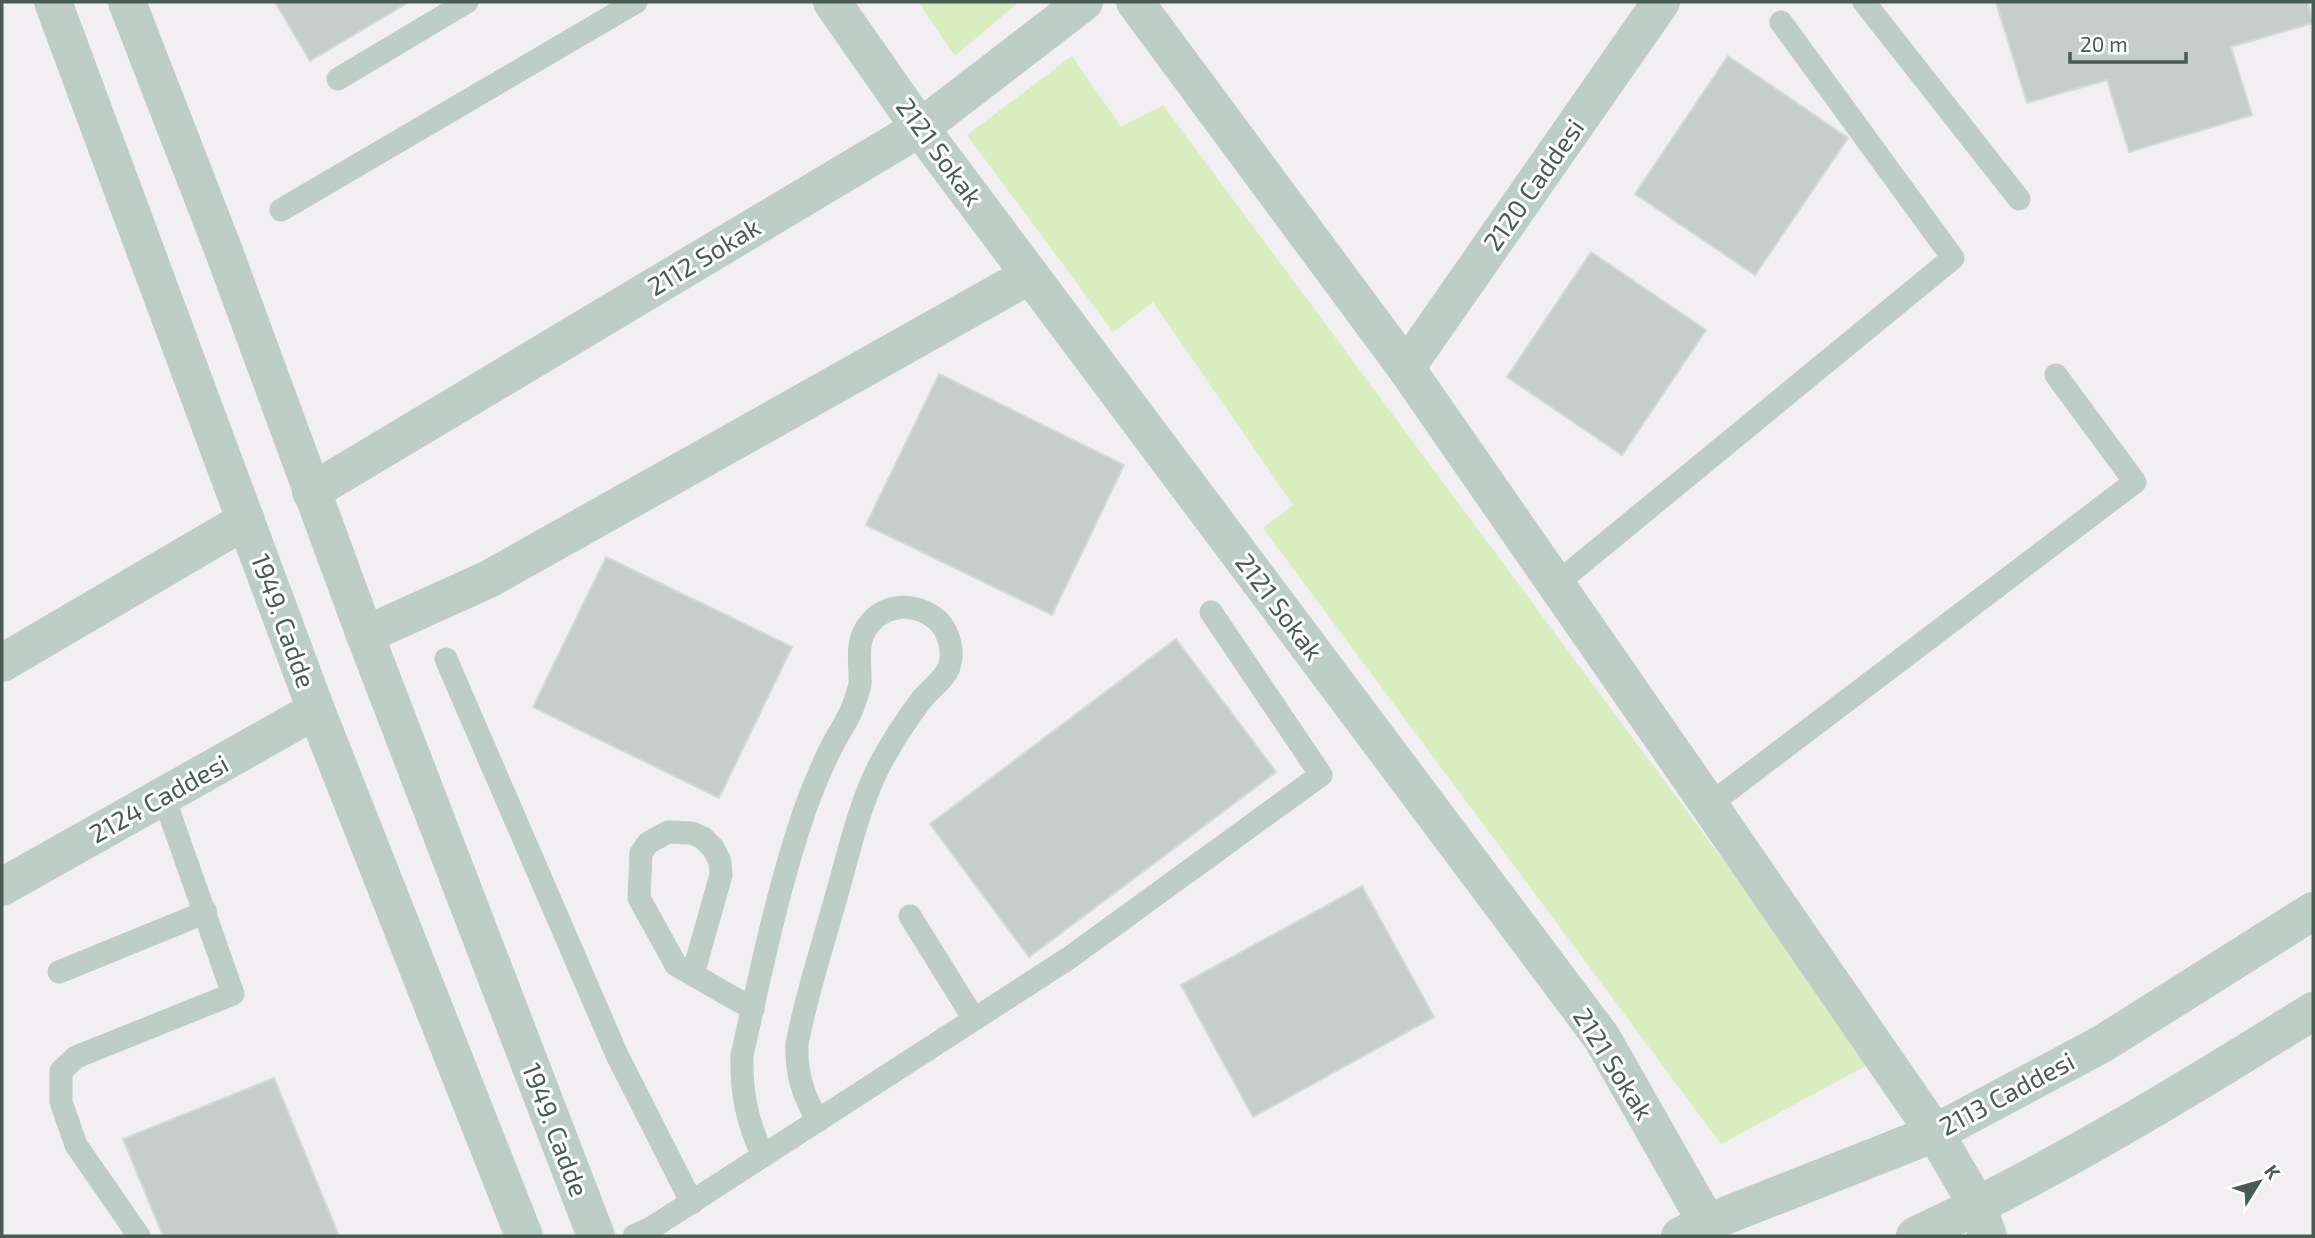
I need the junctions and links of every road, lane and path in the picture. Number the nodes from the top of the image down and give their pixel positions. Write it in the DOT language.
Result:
graph roads {
  1 [pos="53,2"];
  2 [pos="127,2"];
  3 [pos="467,2"];
  4 [pos="636,2"];
  5 [pos="832,2"];
  6 [pos="1084,2"];
  7 [pos="1135,2"];
  8 [pos="1661,2"];
  9 [pos="1864,2"];
  10 [pos="1782,22"];
  11 [pos="338,79"];
  12 [pos="920,128"];
  13 [pos="2019,199"];
  14 [pos="281,210"];
  15 [pos="1030,275"];
  16 [pos="1406,368"];
  17 [pos="2056,375"];
  18 [pos="311,492"];
  19 [pos="246,520"];
  20 [pos="1556,584"];
  21 [pos="1211,612"];
  22 [pos="365,635"];
  23 [pos="446,659"];
  24 [pos="2,663"];
  25 [pos="316,710"];
  26 [pos="161,797"];
  27 [pos="1709,805"];
  28 [pos="2,887"];
  29 [pos="2313,911"];
  30 [pos="206,912"];
  31 [pos="910,916"];
  32 [pos="59,972"];
  33 [pos="693,974"];
  34 [pos="753,1009"];
  35 [pos="2313,1011"];
  36 [pos="974,1019"];
  37 [pos="818,1121"];
  38 [pos="1935,1133"];
  39 [pos="763,1156"];
  40 [pos="692,1202"];
  41 [pos="1982,1221"];
  42 [pos="1693,1230"];
  43 [pos="139,1236"];
  44 [pos="524,1236"];
  45 [pos="596,1236"];
  46 [pos="634,1236"];
  47 [pos="1914,1236"];
  1 -- 19 [label="street, 1949. Cadde"];
  2 -- 18 [label="street, 1949. Cadde"];
  3 -- 11 [label="lane"];
  4 -- 14 [label="lane"];
  5 -- 12 [label="street, 2121 Sokak"];
  6 -- 12 [label="street, 2112 Sokak"];
  7 -- 16 [label="street"];
  8 -- 16 [label="street, 2120 Caddesi"];
  9 -- 13 [label="lane"];
  10 -- 20 [label="lane"];
  12 -- 15 [label="street, 2121 Sokak"];
  12 -- 18 [label="street, 2112 Sokak"];
  15 -- 22 [label="street"];
  15 -- 42 [label="street, 2121 Sokak"];
  16 -- 20 [label="street"];
  17 -- 27 [label="lane"];
  18 -- 22 [label="street, 1949. Cadde"];
  19 -- 24 [label="street"];
  19 -- 25 [label="street, 1949. Cadde"];
  20 -- 27 [label="street"];
  21 -- 36 [label="lane"];
  22 -- 45 [label="street, 1949. Cadde"];
  23 -- 40 [label="lane"];
  25 -- 26 [label="street, 2124 Caddesi"];
  25 -- 44 [label="street, 1949. Cadde"];
  26 -- 28 [label="street, 2124 Caddesi"];
  26 -- 30 [label="lane"];
  27 -- 38 [label="street"];
  29 -- 38 [label="street, 2113 Caddesi"];
  30 -- 32 [label="lane"];
  30 -- 43 [label="lane"];
  31 -- 36 [label="lane"];
  33 -- 33 [label="lane"];
  33 -- 34 [label="lane"];
  34 -- 37 [label="lane"];
  34 -- 39 [label="lane"];
  35 -- 41 [label="street"];
  36 -- 37 [label="lane"];
  37 -- 39 [label="lane"];
  38 -- 41 [label="street"];
  38 -- 42 [label="street, 2113 Caddesi"];
  39 -- 40 [label="lane"];
  40 -- 46 [label="lane"];
  41 -- 47 [label="street"];
}
